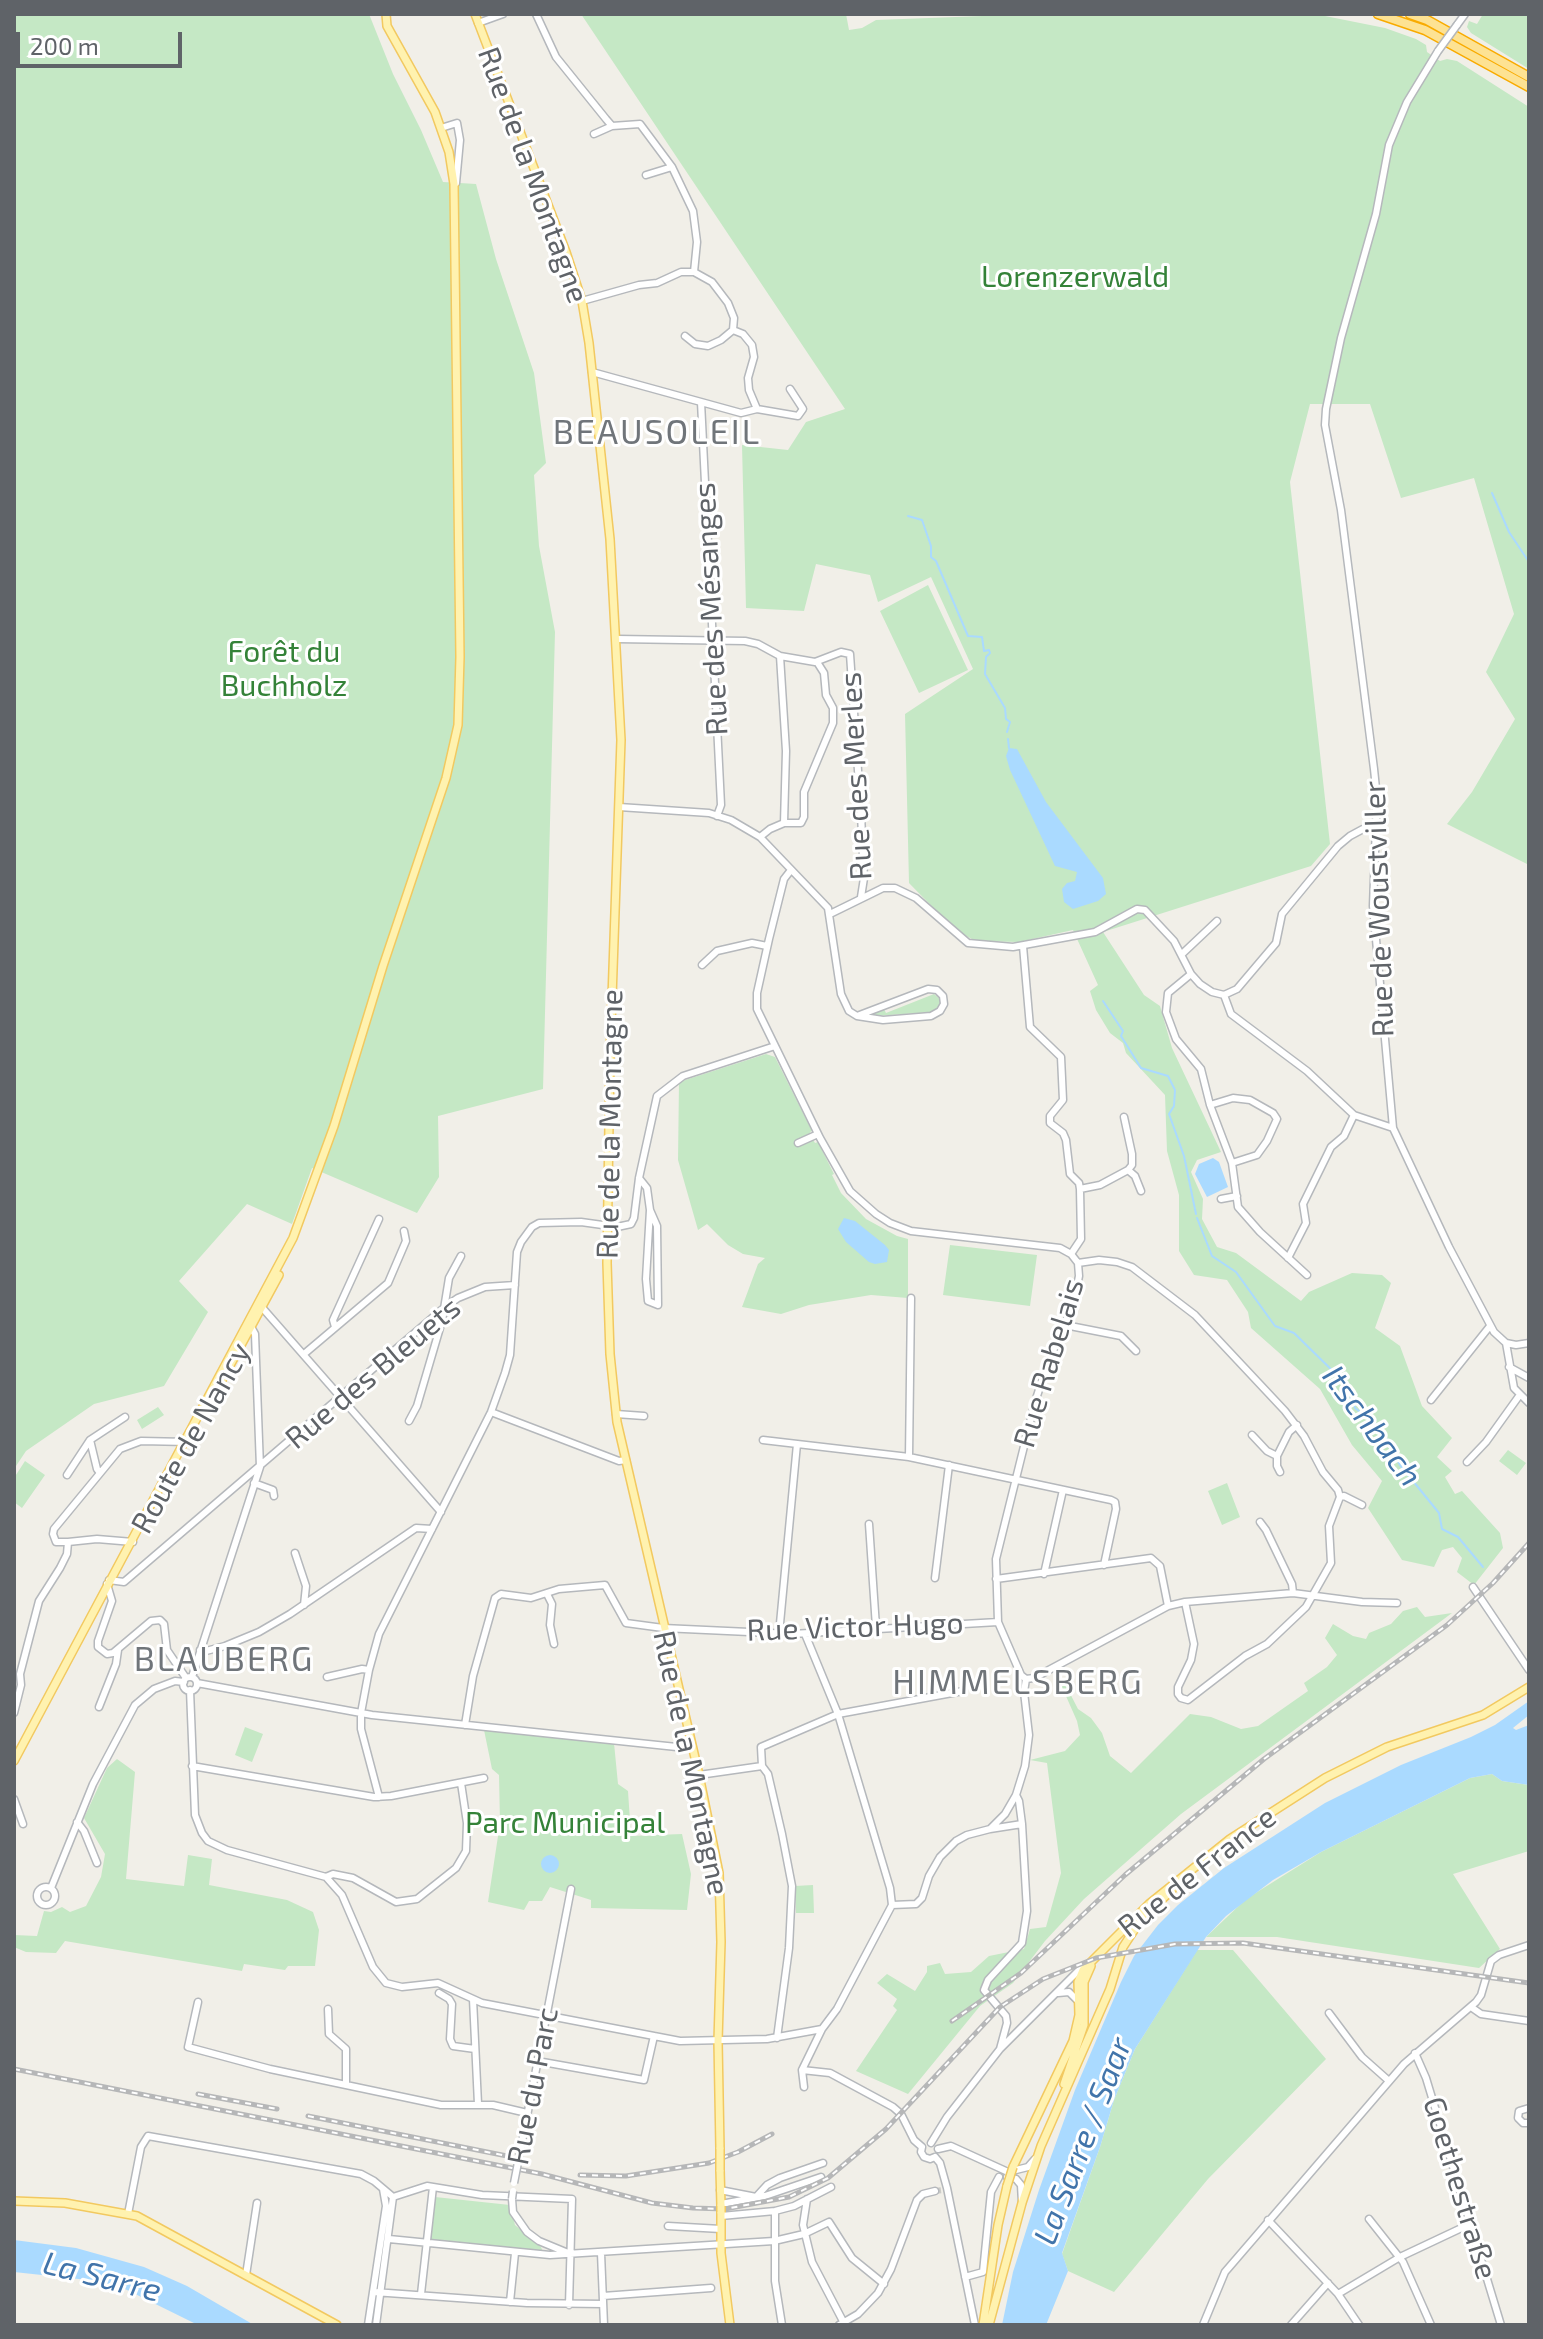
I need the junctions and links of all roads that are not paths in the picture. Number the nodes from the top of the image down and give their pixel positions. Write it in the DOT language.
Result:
graph roads {
  1 [pos="386,14"];
  2 [pos="475,14"];
  3 [pos="503,14"];
  4 [pos="536,14"];
  5 [pos="1378,14"];
  6 [pos="1410,14"];
  7 [pos="1465,14"];
  8 [pos="478,23"];
  9 [pos="1529,77"];
  10 [pos="1529,87"];
  11 [pos="612,126"];
  12 [pos="441,128"];
  13 [pos="594,134"];
  14 [pos="672,167"];
  15 [pos="646,175"];
  16 [pos="454,195"];
  17 [pos="694,272"];
  18 [pos="582,301"];
  19 [pos="733,330"];
  20 [pos="685,336"];
  21 [pos="592,372"];
  22 [pos="790,389"];
  23 [pos="701,402"];
  24 [pos="757,409"];
  25 [pos="617,639"];
  26 [pos="712,641"];
  27 [pos="780,656"];
  28 [pos="817,662"];
  29 [pos="619,807"];
  30 [pos="717,816"];
  31 [pos="784,823"];
  32 [pos="1376,829"];
  33 [pos="760,837"];
  34 [pos="791,870"];
  35 [pos="861,897"];
  36 [pos="830,914"];
  37 [pos="1217,921"];
  38 [pos="767,946"];
  39 [pos="1023,946"];
  40 [pos="1182,954"];
  41 [pos="702,965"];
  42 [pos="1191,974"];
  43 [pos="1224,995"];
  44 [pos="857,1016"];
  45 [pos="775,1046"];
  46 [pos="1210,1105"];
  47 [pos="1354,1115"];
  48 [pos="1124,1117"];
  49 [pos="1393,1128"];
  50 [pos="818,1134"];
  51 [pos="798,1143"];
  52 [pos="1232,1163"];
  53 [pos="1128,1170"];
  54 [pos="639,1178"];
  55 [pos="1080,1189"];
  56 [pos="1141,1191"];
  57 [pos="1237,1196"];
  58 [pos="1221,1199"];
  59 [pos="650,1210"];
  60 [pos="379,1219"];
  61 [pos="607,1225"];
  62 [pos="404,1231"];
  63 [pos="1071,1254"];
  64 [pos="461,1256"];
  65 [pos="1288,1258"];
  66 [pos="1078,1263"];
  67 [pos="1307,1275"];
  68 [pos="515,1285"];
  69 [pos="911,1298"];
  70 [pos="260,1305"];
  71 [pos="445,1307"];
  72 [pos="250,1325"];
  73 [pos="1065,1325"];
  74 [pos="1490,1326"];
  75 [pos="335,1327"];
  76 [pos="243,1336"];
  77 [pos="1506,1343"];
  78 [pos="1529,1343"];
  79 [pos="1136,1351"];
  80 [pos="304,1354"];
  81 [pos="254,1356"];
  82 [pos="1509,1367"];
  83 [pos="1529,1378"];
  84 [pos="1519,1396"];
  85 [pos="341,1397"];
  86 [pos="1431,1400"];
  87 [pos="1529,1403"];
  88 [pos="491,1412"];
  89 [pos="616,1414"];
  90 [pos="644,1416"];
  91 [pos="125,1417"];
  92 [pos="409,1421"];
  93 [pos="1297,1425"];
  94 [pos="1252,1435"];
  95 [pos="90,1440"];
  96 [pos="763,1440"];
  97 [pos="186,1441"];
  98 [pos="797,1444"];
  99 [pos="1277,1456"];
  100 [pos="909,1457"];
  101 [pos="626,1460"];
  102 [pos="1467,1462"];
  103 [pos="949,1465"];
  104 [pos="260,1467"];
  105 [pos="1280,1472"];
  106 [pos="100,1473"];
  107 [pos="67,1475"];
  108 [pos="1014,1478"];
  109 [pos="241,1483"];
  110 [pos="253,1487"];
  111 [pos="1063,1490"];
  112 [pos="274,1496"];
  113 [pos="1340,1497"];
  114 [pos="1362,1505"];
  115 [pos="441,1512"];
  116 [pos="1260,1522"];
  117 [pos="869,1524"];
  118 [pos="432,1529"];
  119 [pos="132,1541"];
  120 [pos="68,1542"];
  121 [pos="295,1553"];
  122 [pos="1104,1565"];
  123 [pos="1044,1574"];
  124 [pos="935,1578"];
  125 [pos="996,1579"];
  126 [pos="110,1583"];
  127 [pos="1473,1587"];
  128 [pos="1293,1593"];
  129 [pos="547,1594"];
  130 [pos="1313,1594"];
  131 [pos="1185,1602"];
  132 [pos="1397,1603"];
  133 [pos="304,1605"];
  134 [pos="1168,1606"];
  135 [pos="998,1622"];
  136 [pos="876,1627"];
  137 [pos="663,1628"];
  138 [pos="779,1634"];
  139 [pos="805,1634"];
  140 [pos="554,1644"];
  141 [pos="118,1650"];
  142 [pos="200,1650"];
  143 [pos="369,1670"];
  144 [pos="1529,1670"];
  145 [pos="327,1677"];
  146 [pos="1026,1679"];
  147 [pos="190,1680"];
  148 [pos="1529,1687"];
  149 [pos="963,1691"];
  150 [pos="99,1707"];
  151 [pos="14,1713"];
  152 [pos="361,1713"];
  153 [pos="838,1714"];
  154 [pos="465,1725"];
  155 [pos="692,1746"];
  156 [pos="14,1760"];
  157 [pos="192,1766"];
  158 [pos="762,1766"];
  159 [pos="699,1775"];
  160 [pos="484,1778"];
  161 [pos="461,1783"];
  162 [pos="1016,1795"];
  163 [pos="379,1797"];
  164 [pos="14,1799"];
  165 [pos="1005,1814"];
  166 [pos="77,1822"];
  167 [pos="23,1824"];
  168 [pos="1022,1824"];
  169 [pos="1010,1826"];
  170 [pos="990,1829"];
  171 [pos="1212,1852"];
  172 [pos="97,1863"];
  173 [pos="326,1877"];
  174 [pos="51,1888"];
  175 [pos="571,1889"];
  176 [pos="892,1905"];
  177 [pos="1142,1918"];
  178 [pos="1529,1945"];
  179 [pos="1095,1956"];
  180 [pos="439,1993"];
  181 [pos="1054,1994"];
  182 [pos="473,1999"];
  183 [pos="198,2002"];
  184 [pos="1079,2002"];
  185 [pos="1471,2007"];
  186 [pos="328,2009"];
  187 [pos="1329,2013"];
  188 [pos="546,2016"];
  189 [pos="1529,2021"];
  190 [pos="822,2029"];
  191 [pos="654,2036"];
  192 [pos="777,2038"];
  193 [pos="718,2041"];
  194 [pos="475,2049"];
  195 [pos="1000,2049"];
  196 [pos="1415,2053"];
  197 [pos="537,2061"];
  198 [pos="802,2070"];
  199 [pos="1389,2081"];
  200 [pos="346,2083"];
  201 [pos="804,2087"];
  202 [pos="478,2104"];
  203 [pos="1529,2108"];
  204 [pos="527,2113"];
  205 [pos="1529,2123"];
  206 [pos="931,2143"];
  207 [pos="1041,2146"];
  208 [pos="922,2147"];
  209 [pos="936,2153"];
  210 [pos="823,2163"];
  211 [pos="992,2166"];
  212 [pos="821,2177"];
  213 [pos="999,2177"];
  214 [pos="433,2187"];
  215 [pos="831,2187"];
  216 [pos="383,2189"];
  217 [pos="720,2190"];
  218 [pos="935,2191"];
  219 [pos="393,2197"];
  220 [pos="756,2197"];
  221 [pos="807,2199"];
  222 [pos="14,2201"];
  223 [pos="257,2203"];
  224 [pos="1022,2203"];
  225 [pos="721,2210"];
  226 [pos="775,2211"];
  227 [pos="128,2214"];
  228 [pos="1369,2219"];
  229 [pos="1268,2220"];
  230 [pos="1470,2224"];
  231 [pos="668,2226"];
  232 [pos="721,2229"];
  233 [pos="804,2234"];
  234 [pos="389,2239"];
  235 [pos="774,2241"];
  236 [pos="427,2243"];
  237 [pos="721,2244"];
  238 [pos="381,2245"];
  239 [pos="515,2253"];
  240 [pos="601,2253"];
  241 [pos="570,2254"];
  242 [pos="1400,2257"];
  243 [pos="246,2275"];
  244 [pos="965,2277"];
  245 [pos="1328,2283"];
  246 [pos="884,2284"];
  247 [pos="711,2288"];
  248 [pos="378,2292"];
  249 [pos="421,2294"];
  250 [pos="1338,2294"];
  251 [pos="603,2300"];
  252 [pos="510,2302"];
  253 [pos="569,2305"];
  254 [pos="321,2317"];
  255 [pos="843,2324"];
  256 [pos="327,2325"];
  257 [pos="337,2325"];
  258 [pos="368,2325"];
  259 [pos="376,2325"];
  260 [pos="604,2325"];
  261 [pos="730,2325"];
  262 [pos="782,2325"];
  263 [pos="975,2325"];
  264 [pos="986,2325"];
  265 [pos="1203,2325"];
  266 [pos="1291,2325"];
  267 [pos="1359,2325"];
  268 [pos="1431,2325"];
  269 [pos="1501,2325"];
  1 -- 12 [label="main road, Route de Nancy"];
  2 -- 8 [label="main road, Rue de la Montagne"];
  3 -- 8 [label="street"];
  4 -- 11 [label="street"];
  5 -- 10 [label="highway"];
  6 -- 9 [label="highway"];
  7 -- 32 [label="street, Rue de Woustviller, bridge"];
  8 -- 18 [label="main road, Rue de la Montagne"];
  11 -- 13 [label="street"];
  11 -- 14 [label="street"];
  12 -- 16 [label="main road, Route de Nancy"];
  12 -- 16 [label="street"];
  14 -- 15 [label="street"];
  14 -- 17 [label="street"];
  16 -- 70 [label="main road, Route de Nancy"];
  17 -- 18 [label="street"];
  17 -- 19 [label="street"];
  18 -- 21 [label="main road, Rue de la Montagne"];
  19 -- 20 [label="street"];
  19 -- 24 [label="street"];
  21 -- 23 [label="street"];
  21 -- 25 [label="main road, Rue de la Montagne"];
  22 -- 24 [label="street"];
  23 -- 24 [label="street"];
  23 -- 26 [label="street, Rue des Mésanges"];
  25 -- 26 [label="street"];
  25 -- 29 [label="main road, Rue de la Montagne"];
  26 -- 27 [label="street"];
  26 -- 30 [label="street, Rue des Mésanges"];
  27 -- 28 [label="street"];
  27 -- 31 [label="street"];
  28 -- 31 [label="street"];
  28 -- 35 [label="street, Rue des Merles"];
  29 -- 30 [label="street"];
  29 -- 61 [label="main road, Rue de la Montagne"];
  30 -- 33 [label="street"];
  31 -- 33 [label="street"];
  32 -- 43 [label="street"];
  32 -- 49 [label="street, Rue de Woustviller"];
  33 -- 34 [label="street"];
  34 -- 36 [label="street"];
  34 -- 38 [label="street"];
  35 -- 36 [label="street"];
  35 -- 39 [label="street"];
  36 -- 44 [label="street"];
  37 -- 40 [label="street"];
  38 -- 41 [label="street"];
  38 -- 45 [label="street"];
  39 -- 40 [label="street"];
  39 -- 55 [label="street, Rue Rabelais"];
  40 -- 42 [label="street"];
  42 -- 43 [label="street"];
  42 -- 46 [label="street"];
  43 -- 47 [label="street"];
  44 -- 44 [label="street"];
  45 -- 50 [label="street"];
  45 -- 54 [label="street"];
  46 -- 52 [label="street"];
  46 -- 52 [label="street"];
  47 -- 49 [label="street"];
  47 -- 65 [label="street"];
  48 -- 53 [label="street"];
  49 -- 74 [label="street, Rue de Woustviller"];
  50 -- 51 [label="street"];
  50 -- 63 [label="street"];
  52 -- 57 [label="street"];
  53 -- 55 [label="street"];
  53 -- 56 [label="street"];
  54 -- 59 [label="street"];
  54 -- 61 [label="street"];
  55 -- 63 [label="street, Rue Rabelais"];
  57 -- 58 [label="street"];
  57 -- 65 [label="street"];
  59 -- 59 [label="street"];
  60 -- 75 [label="street"];
  61 -- 68 [label="street"];
  61 -- 89 [label="main road, Rue de la Montagne"];
  62 -- 75 [label="street"];
  63 -- 66 [label="street, Rue Rabelais"];
  64 -- 71 [label="street"];
  65 -- 67 [label="street"];
  66 -- 73 [label="street, Rue Rabelais"];
  66 -- 93 [label="street"];
  68 -- 71 [label="street, Rue des Bleuets"];
  68 -- 88 [label="street"];
  69 -- 100 [label="street"];
  70 -- 72 [label="main road, Route de Nancy"];
  70 -- 80 [label="street"];
  71 -- 85 [label="street, Rue des Bleuets"];
  71 -- 92 [label="street"];
  72 -- 76 [label="main road, Route de Nancy"];
  72 -- 81 [label="street"];
  73 -- 79 [label="street"];
  73 -- 108 [label="street, Rue Rabelais"];
  74 -- 77 [label="street, Rue de Woustviller"];
  74 -- 86 [label="street"];
  75 -- 80 [label="street"];
  76 -- 81 [label="street"];
  76 -- 97 [label="main road, Route de Nancy"];
  77 -- 78 [label="street"];
  77 -- 82 [label="street"];
  80 -- 85 [label="street"];
  81 -- 104 [label="street"];
  82 -- 83 [label="street"];
  82 -- 84 [label="street"];
  84 -- 87 [label="street"];
  84 -- 102 [label="street"];
  85 -- 104 [label="street, Rue des Bleuets"];
  85 -- 115 [label="street"];
  88 -- 101 [label="street"];
  88 -- 115 [label="street"];
  89 -- 90 [label="street"];
  89 -- 101 [label="main road, Rue de la Montagne"];
  91 -- 95 [label="street"];
  93 -- 99 [label="street"];
  93 -- 113 [label="street"];
  94 -- 99 [label="street"];
  95 -- 106 [label="street"];
  95 -- 107 [label="street"];
  96 -- 98 [label="street"];
  97 -- 106 [label="street"];
  97 -- 119 [label="main road, Route de Nancy"];
  98 -- 100 [label="street"];
  98 -- 138 [label="street"];
  99 -- 105 [label="street"];
  100 -- 103 [label="street"];
  101 -- 137 [label="main road, Rue de la Montagne"];
  103 -- 108 [label="street"];
  103 -- 124 [label="street"];
  104 -- 109 [label="street, Rue des Bleuets"];
  104 -- 110 [label="street"];
  106 -- 120 [label="street"];
  108 -- 111 [label="street"];
  108 -- 125 [label="street, Rue Rabelais"];
  109 -- 110 [label="street"];
  109 -- 126 [label="street, Rue des Bleuets"];
  110 -- 112 [label="street"];
  110 -- 142 [label="street"];
  111 -- 122 [label="street"];
  111 -- 123 [label="street"];
  113 -- 114 [label="street"];
  113 -- 130 [label="street"];
  115 -- 118 [label="street"];
  116 -- 128 [label="street"];
  117 -- 136 [label="street"];
  118 -- 133 [label="street"];
  118 -- 143 [label="street"];
  119 -- 120 [label="street"];
  119 -- 126 [label="main road, Route de Nancy"];
  120 -- 151 [label="street"];
  121 -- 133 [label="street"];
  122 -- 123 [label="street"];
  122 -- 134 [label="street"];
  123 -- 125 [label="street"];
  125 -- 135 [label="street, Rue Rabelais"];
  126 -- 141 [label="street"];
  126 -- 156 [label="main road, Route de Nancy"];
  127 -- 144 [label="street"];
  128 -- 130 [label="street"];
  128 -- 131 [label="street"];
  129 -- 137 [label="street, Rue Victor Hugo"];
  129 -- 140 [label="street"];
  129 -- 154 [label="street"];
  130 -- 131 [label="street"];
  130 -- 132 [label="street"];
  131 -- 134 [label="street"];
  133 -- 142 [label="street"];
  134 -- 146 [label="street"];
  135 -- 136 [label="street, Rue Victor Hugo"];
  135 -- 146 [label="street"];
  136 -- 139 [label="street, Rue Victor Hugo"];
  137 -- 138 [label="street, Rue Victor Hugo"];
  137 -- 155 [label="main road, Rue de la Montagne"];
  138 -- 139 [label="street, Rue Victor Hugo"];
  139 -- 153 [label="street"];
  141 -- 147 [label="street"];
  141 -- 150 [label="street"];
  142 -- 147 [label="street"];
  143 -- 145 [label="street"];
  143 -- 152 [label="street"];
  146 -- 162 [label="street"];
  147 -- 152 [label="street"];
  147 -- 157 [label="street"];
  147 -- 166 [label="street"];
  148 -- 171 [label="main road, Rue de France"];
  149 -- 153 [label="street"];
  152 -- 154 [label="street"];
  152 -- 163 [label="street"];
  153 -- 158 [label="street"];
  153 -- 176 [label="street"];
  154 -- 155 [label="street"];
  155 -- 159 [label="main road, Rue de la Montagne"];
  157 -- 163 [label="street"];
  157 -- 173 [label="street"];
  158 -- 159 [label="street"];
  158 -- 192 [label="street"];
  159 -- 193 [label="main road, Rue de la Montagne"];
  160 -- 161 [label="street"];
  161 -- 163 [label="street"];
  161 -- 173 [label="street"];
  162 -- 165 [label="street"];
  162 -- 168 [label="street"];
  164 -- 167 [label="street"];
  165 -- 169 [label="street"];
  165 -- 170 [label="street"];
  166 -- 172 [label="street"];
  166 -- 174 [label="street"];
  168 -- 169 [label="street"];
  168 -- 195 [label="street"];
  169 -- 170 [label="street"];
  170 -- 176 [label="street"];
  171 -- 177 [label="main road"];
  171 -- 179 [label="main road, Rue de France"];
  173 -- 182 [label="street"];
  175 -- 188 [label="street, Rue du Parc"];
  176 -- 190 [label="street"];
  177 -- 207 [label="main road"];
  177 -- 207 [label="main road"];
  178 -- 185 [label="street"];
  179 -- 181 [label="street, Rue de France"];
  179 -- 184 [label="main road"];
  180 -- 194 [label="street"];
  181 -- 184 [label="street"];
  181 -- 195 [label="street, Rue de France"];
  182 -- 188 [label="street"];
  182 -- 194 [label="street"];
  183 -- 200 [label="street"];
  184 -- 264 [label="main road, bridge"];
  185 -- 189 [label="street"];
  185 -- 196 [label="street"];
  186 -- 200 [label="street"];
  187 -- 199 [label="street"];
  188 -- 191 [label="street"];
  188 -- 197 [label="street, Rue du Parc"];
  190 -- 192 [label="street"];
  190 -- 198 [label="street"];
  191 -- 193 [label="street"];
  191 -- 197 [label="street"];
  192 -- 193 [label="street"];
  193 -- 217 [label="main road, Rue de la Montagne, bridge"];
  194 -- 202 [label="street"];
  195 -- 206 [label="street, Rue de France"];
  196 -- 199 [label="street"];
  196 -- 230 [label="street, Goethestraße"];
  197 -- 204 [label="street, Rue du Parc"];
  198 -- 201 [label="street"];
  198 -- 208 [label="street"];
  199 -- 229 [label="street"];
  200 -- 202 [label="street"];
  202 -- 204 [label="street"];
  203 -- 205 [label="street"];
  204 -- 241 [label="street, Rue du Parc, bridge"];
  206 -- 208 [label="street"];
  206 -- 209 [label="street"];
  207 -- 211 [label="street"];
  207 -- 224 [label="main road"];
  208 -- 209 [label="street"];
  209 -- 211 [label="street"];
  209 -- 244 [label="street"];
  210 -- 220 [label="street"];
  211 -- 213 [label="street"];
  212 -- 220 [label="street"];
  213 -- 224 [label="street"];
  213 -- 244 [label="street"];
  214 -- 219 [label="street"];
  214 -- 236 [label="street"];
  214 -- 241 [label="street"];
  215 -- 221 [label="street"];
  216 -- 219 [label="street"];
  216 -- 227 [label="street"];
  216 -- 238 [label="street"];
  217 -- 220 [label="street"];
  217 -- 225 [label="main road, Rue de la Montagne"];
  218 -- 246 [label="street"];
  219 -- 234 [label="street"];
  220 -- 225 [label="street"];
  221 -- 226 [label="street"];
  221 -- 233 [label="street"];
  222 -- 227 [label="main road"];
  223 -- 243 [label="street"];
  224 -- 264 [label="main road"];
  225 -- 226 [label="street"];
  225 -- 232 [label="main road, Rue de la Montagne"];
  226 -- 235 [label="street"];
  227 -- 243 [label="main road"];
  228 -- 242 [label="street"];
  229 -- 245 [label="street"];
  229 -- 265 [label="street"];
  230 -- 242 [label="street"];
  230 -- 269 [label="street, Goethestraße"];
  231 -- 232 [label="street"];
  232 -- 237 [label="main road, Rue de la Montagne"];
  233 -- 235 [label="street"];
  233 -- 246 [label="street"];
  233 -- 255 [label="street"];
  234 -- 236 [label="street"];
  234 -- 238 [label="street"];
  234 -- 248 [label="street"];
  235 -- 237 [label="street"];
  235 -- 262 [label="street"];
  236 -- 239 [label="street"];
  236 -- 249 [label="street"];
  237 -- 240 [label="street"];
  237 -- 261 [label="main road, Rue de la Montagne"];
  238 -- 248 [label="street"];
  239 -- 241 [label="street"];
  239 -- 252 [label="street"];
  240 -- 241 [label="street"];
  240 -- 251 [label="street"];
  241 -- 253 [label="street"];
  242 -- 250 [label="street"];
  242 -- 268 [label="street"];
  243 -- 254 [label="main road"];
  244 -- 263 [label="street"];
  245 -- 250 [label="street"];
  245 -- 266 [label="street"];
  246 -- 255 [label="street"];
  247 -- 251 [label="street"];
  248 -- 249 [label="street"];
  248 -- 258 [label="street"];
  248 -- 259 [label="street"];
  249 -- 252 [label="street"];
  250 -- 267 [label="street"];
  251 -- 253 [label="street"];
  251 -- 260 [label="street"];
  252 -- 253 [label="street"];
  254 -- 256 [label="main road"];
  254 -- 257 [label="main road"];
}
